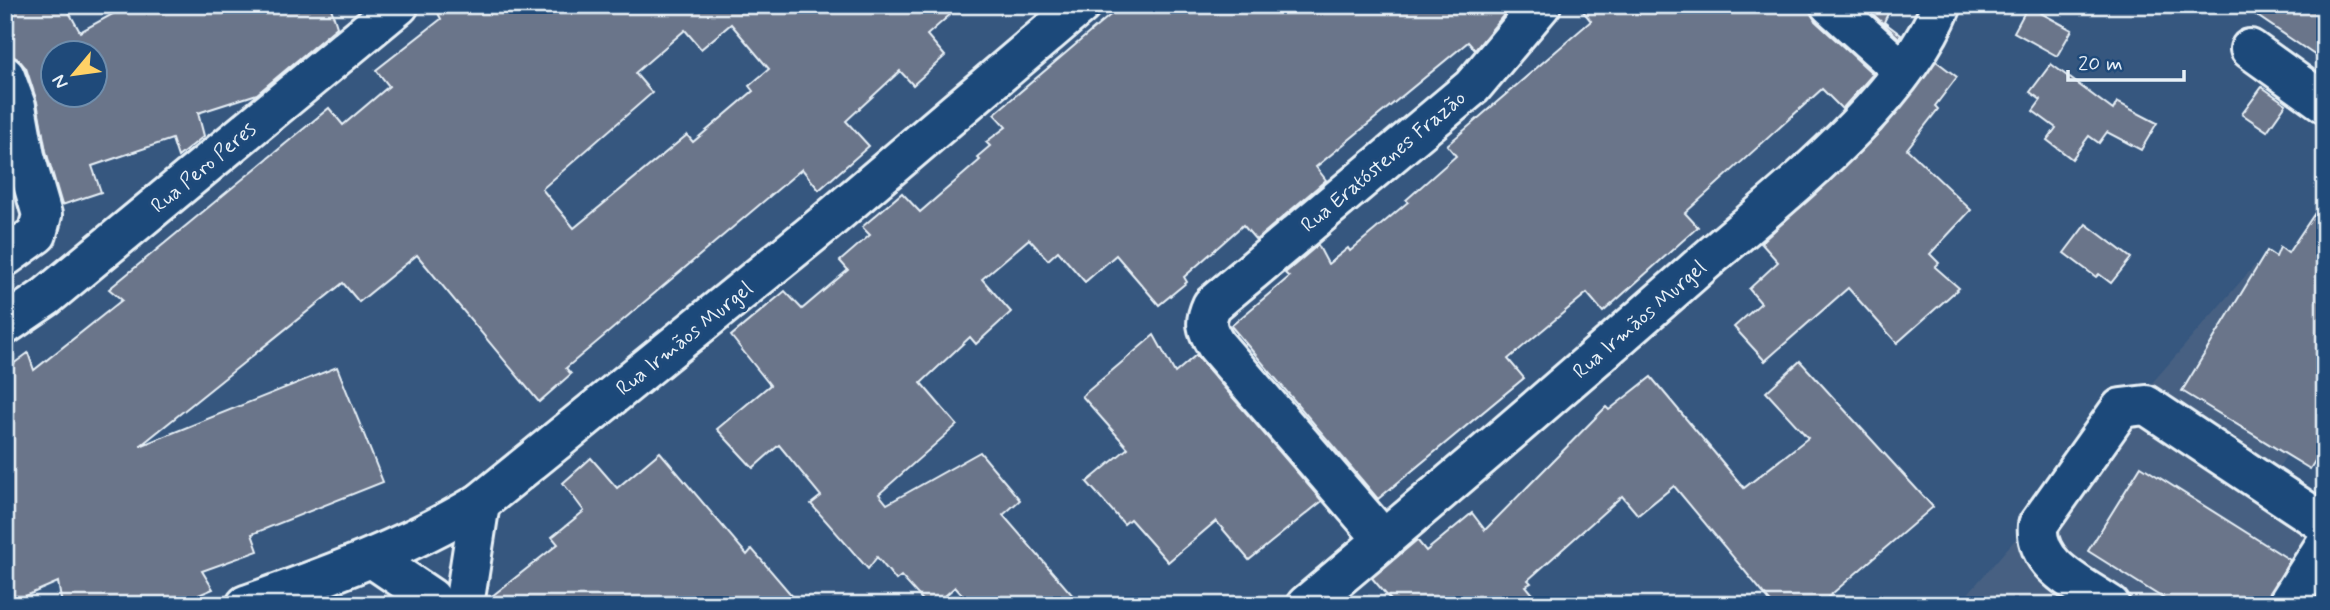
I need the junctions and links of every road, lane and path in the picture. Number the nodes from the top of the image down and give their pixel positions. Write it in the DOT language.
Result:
graph roads {
  1 [pos="399,5"];
  2 [pos="1081,5"];
  3 [pos="1541,5"];
  4 [pos="1830,5"];
  5 [pos="1942,5"];
  6 [pos="2250,49"];
  7 [pos="1902,71"];
  8 [pos="9,97"];
  9 [pos="2325,103"];
  10 [pos="15,159"];
  11 [pos="42,215"];
  12 [pos="5,228"];
  13 [pos="5,257"];
  14 [pos="5,325"];
  15 [pos="480,503"];
  16 [pos="2325,524"];
  17 [pos="1384,540"];
  18 [pos="2325,545"];
  19 [pos="372,558"];
  20 [pos="246,605"];
  21 [pos="435,605"];
  22 [pos="464,605"];
  23 [pos="1306,605"];
  24 [pos="2110,605"];
  25 [pos="2287,605"];
  1 -- 14 [label="street, Rua Pero Peres"];
  2 -- 15 [label="street, Rua Irmãos Murgel"];
  3 -- 17 [label="street, Rua Eratóstenes Frazão"];
  4 -- 7 [label="street"];
  5 -- 7 [label="street, Rua Irmãos Murgel"];
  6 -- 9 [label="street"];
  7 -- 17 [label="street, Rua Irmãos Murgel"];
  8 -- 10 [label="street"];
  10 -- 11 [label="street"];
  11 -- 12 [label="street"];
  11 -- 13 [label="street"];
  15 -- 19 [label="street, Rua Irmãos Murgel"];
  15 -- 22 [label="street"];
  16 -- 24 [label="street"];
  17 -- 23 [label="street, Rua Irmãos Murgel"];
  18 -- 25 [label="street"];
  19 -- 20 [label="street, Rua Irmãos Murgel"];
  19 -- 21 [label="street"];
}
